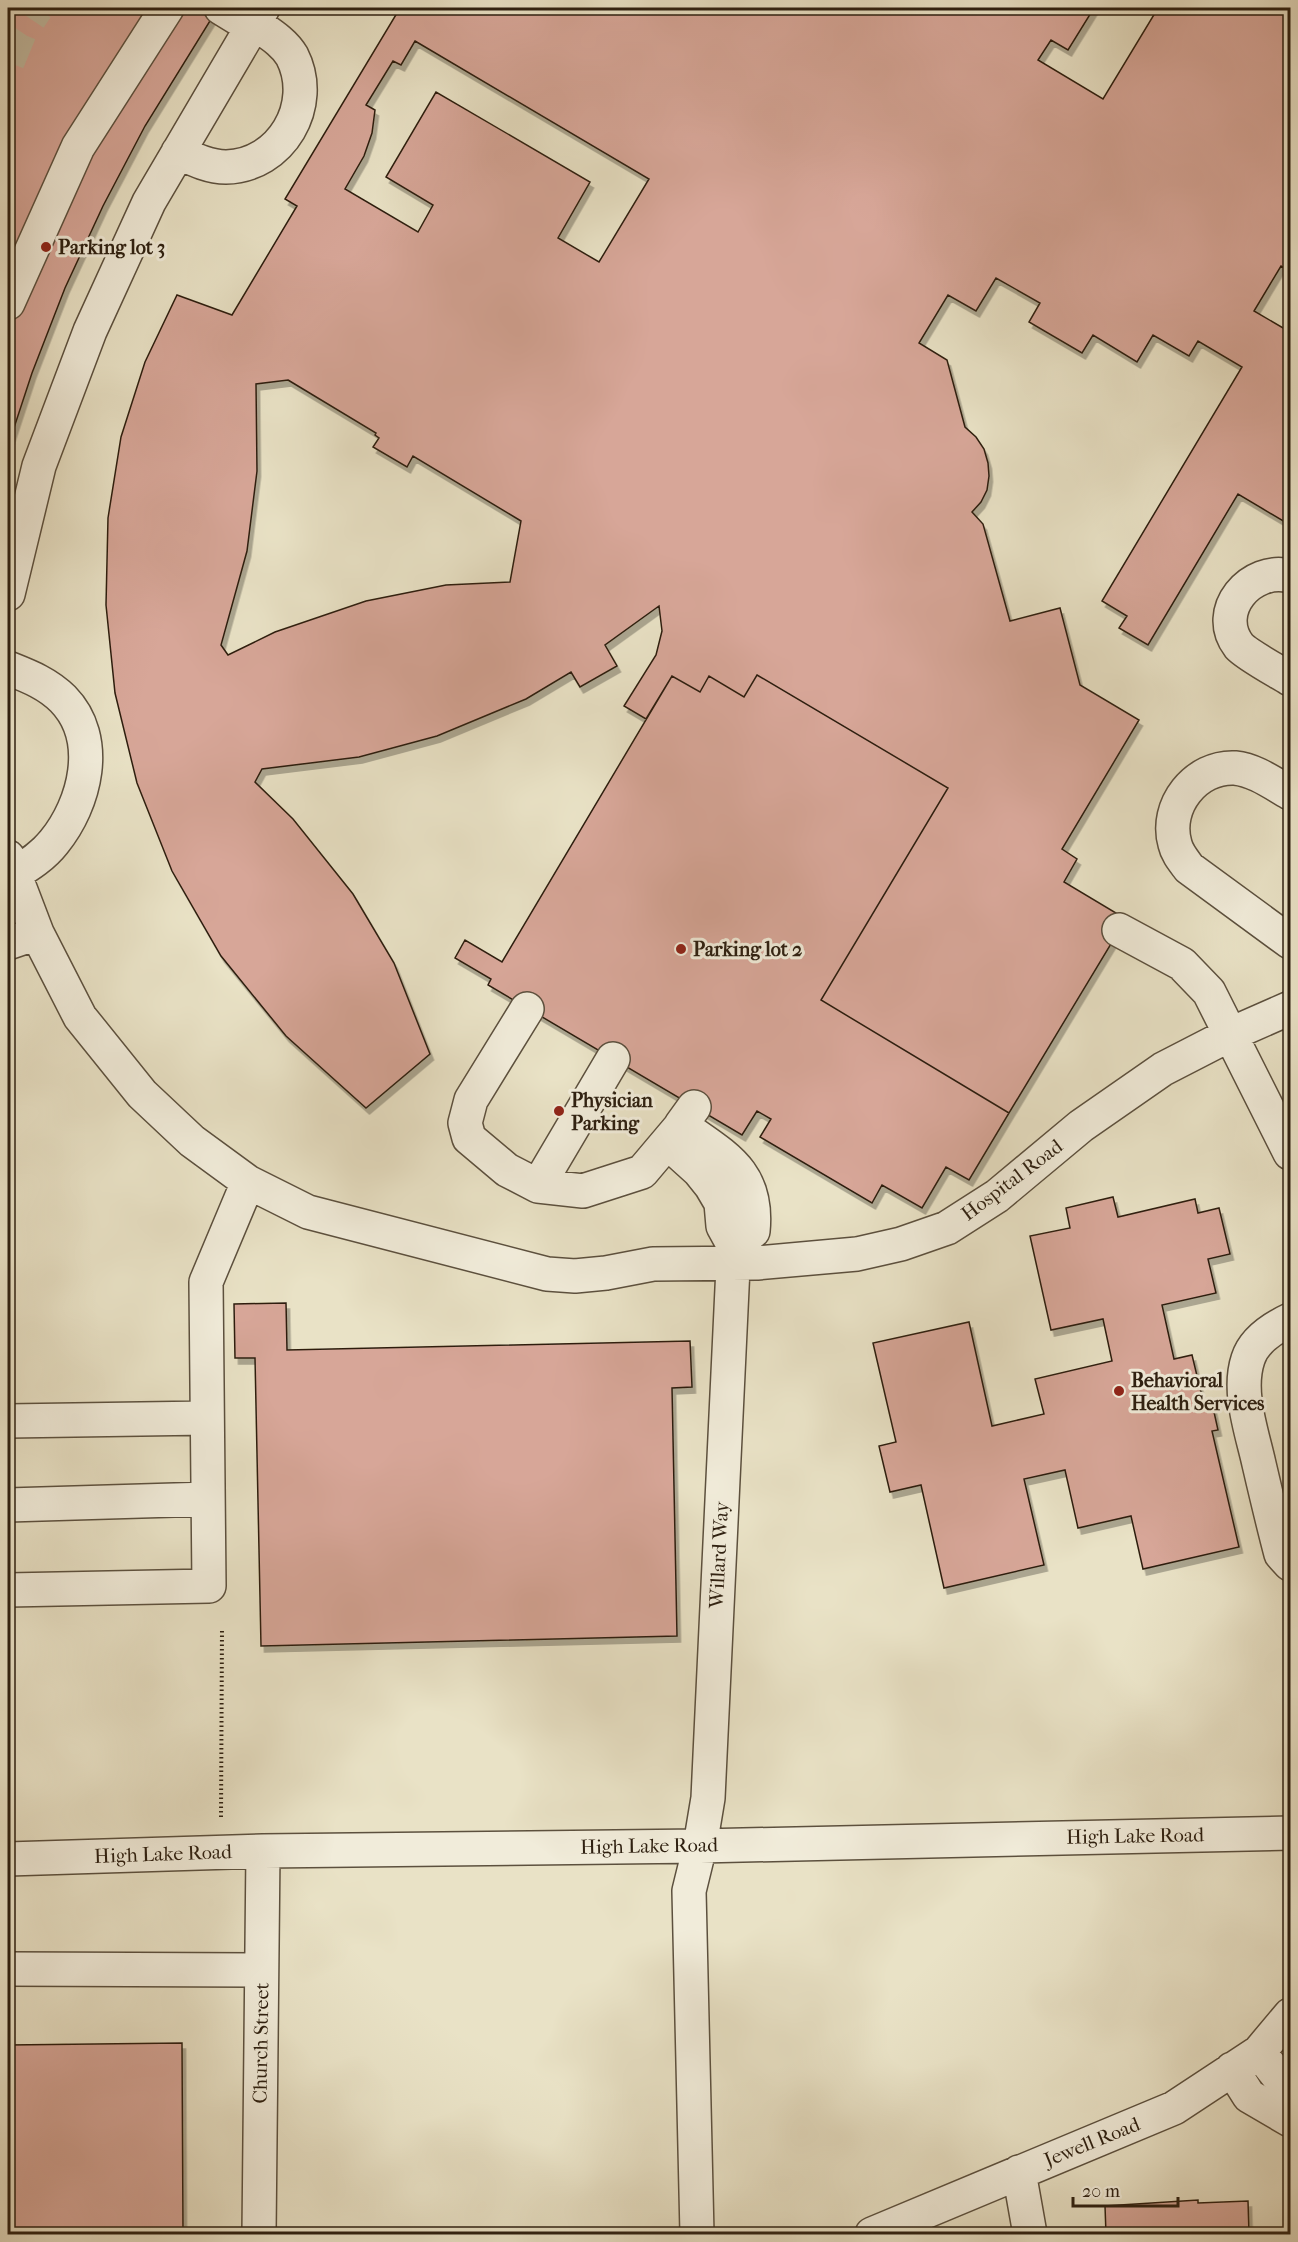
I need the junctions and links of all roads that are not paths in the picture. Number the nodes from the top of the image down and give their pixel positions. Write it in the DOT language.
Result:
graph roads {
  1 [pos="167,8"];
  2 [pos="221,8"];
  3 [pos="256,19"];
  4 [pos="178,152"];
  5 [pos="8,303"];
  6 [pos="1290,576"];
  7 [pos="8,594"];
  8 [pos="8,668"];
  9 [pos="1290,680"];
  10 [pos="1290,793"];
  11 [pos="11,865"];
  12 [pos="1119,930"];
  13 [pos="22,938"];
  14 [pos="1290,942"];
  15 [pos="1290,1008"];
  16 [pos="527,1009"];
  17 [pos="1231,1034"];
  18 [pos="614,1059"];
  19 [pos="1287,1137"];
  20 [pos="248,1182"];
  21 [pos="538,1186"];
  22 [pos="733,1255"];
  23 [pos="1290,1320"];
  24 [pos="207,1418"];
  25 [pos="8,1421"];
  26 [pos="208,1499"];
  27 [pos="8,1506"];
  28 [pos="1290,1564"];
  29 [pos="8,1590"];
  30 [pos="1290,1833"];
  31 [pos="700,1846"];
  32 [pos="263,1851"];
  33 [pos="8,1859"];
  34 [pos="8,1969"];
  35 [pos="261,1970"];
  36 [pos="1290,2015"];
  37 [pos="1245,2060"];
  38 [pos="1290,2118"];
  39 [pos="1019,2172"];
  40 [pos="259,2235"];
  41 [pos="697,2235"];
  42 [pos="872,2235"];
  43 [pos="1030,2235"];
  1 -- 5 [label="street"];
  2 -- 3 [label="street"];
  3 -- 4 [label="street"];
  3 -- 4 [label="street"];
  4 -- 7 [label="street"];
  6 -- 9 [label="street"];
  8 -- 11 [label="street"];
  10 -- 14 [label="street"];
  11 -- 13 [label="street, Hospital Road"];
  12 -- 17 [label="street"];
  13 -- 20 [label="street, Hospital Road"];
  15 -- 17 [label="street, Hospital Road"];
  16 -- 21 [label="street"];
  17 -- 19 [label="street"];
  17 -- 22 [label="street, Hospital Road"];
  18 -- 21 [label="street"];
  20 -- 22 [label="street, Hospital Road"];
  20 -- 24 [label="street"];
  21 -- 22 [label="street"];
  22 -- 31 [label="street, Willard Way"];
  23 -- 28 [label="street"];
  24 -- 25 [label="street"];
  24 -- 26 [label="street"];
  26 -- 27 [label="street"];
  26 -- 29 [label="street"];
  30 -- 31 [label="street, High Lake Road"];
  31 -- 32 [label="street, High Lake Road"];
  31 -- 41 [label="street, Willard Way"];
  32 -- 33 [label="street, High Lake Road"];
  32 -- 35 [label="street, Church Street"];
  34 -- 35 [label="street"];
  35 -- 40 [label="street, Church Street"];
  36 -- 37 [label="street, Jewell Road"];
  37 -- 38 [label="street"];
  37 -- 39 [label="street, Jewell Road"];
  39 -- 42 [label="street, Jewell Road"];
  39 -- 43 [label="street"];
}
